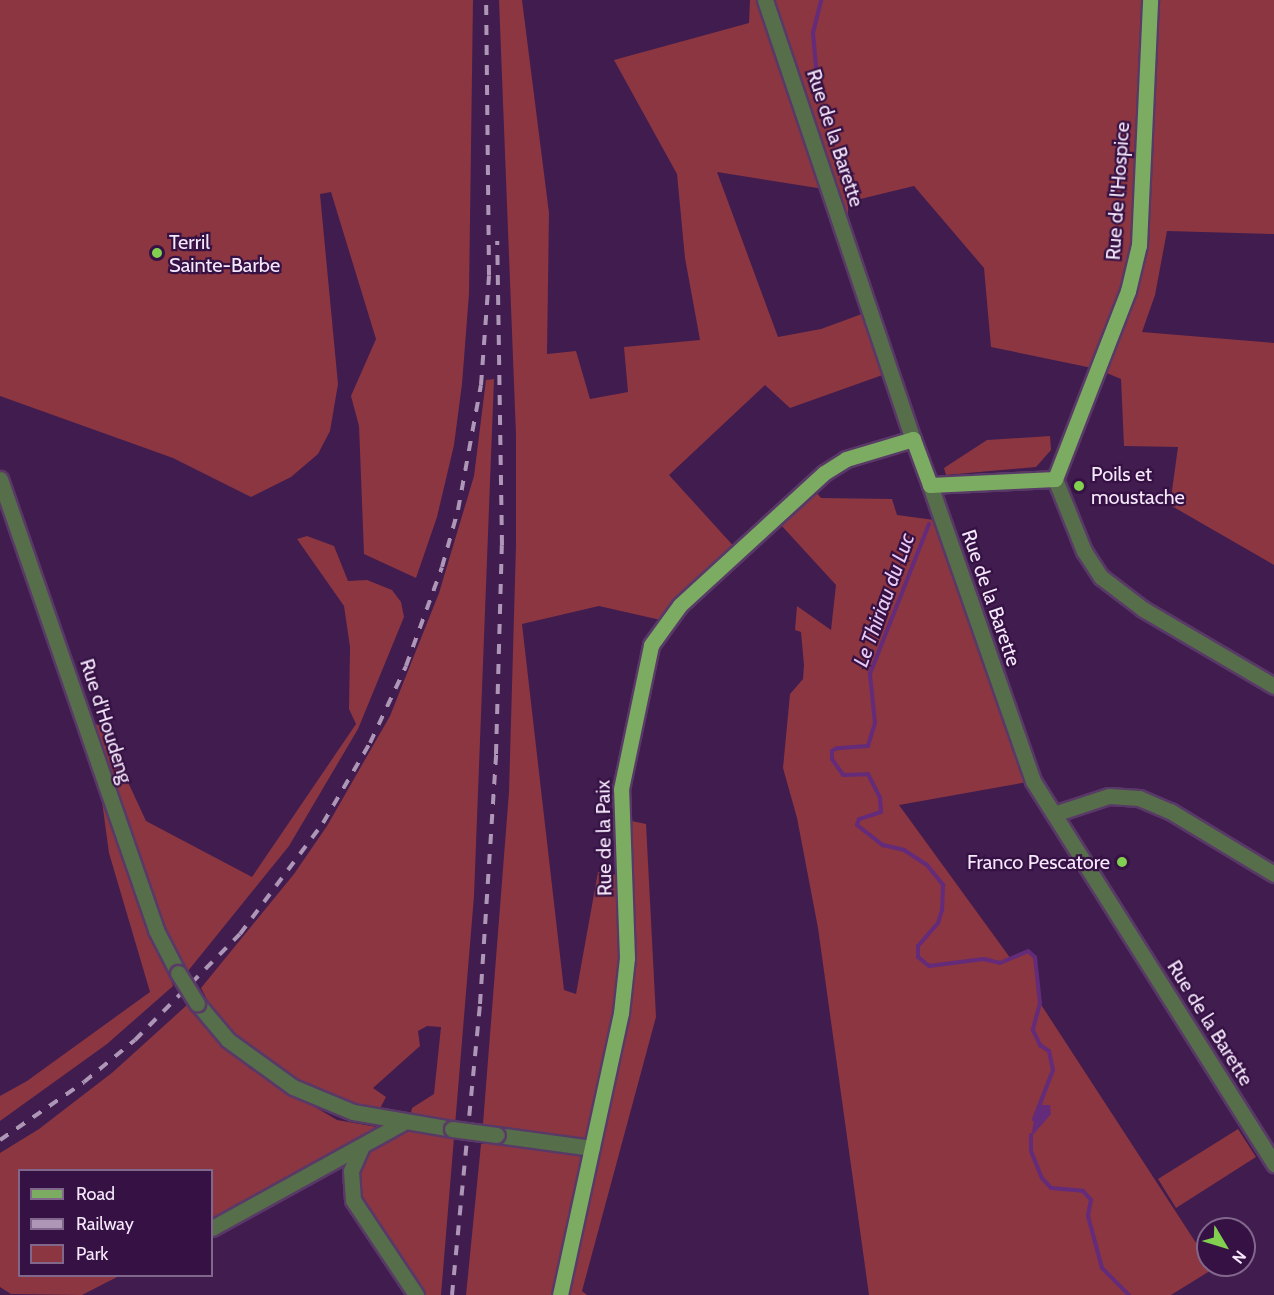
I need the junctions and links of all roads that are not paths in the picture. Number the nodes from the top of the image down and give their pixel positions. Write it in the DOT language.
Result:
graph roads {
  1 [pos="765,0"];
  2 [pos="1150,0"];
  3 [pos="913,440"];
  4 [pos="0,479"];
  5 [pos="1055,480"];
  6 [pos="930,485"];
  7 [pos="1274,686"];
  8 [pos="1054,814"];
  9 [pos="1274,874"];
  10 [pos="402,1122"];
  11 [pos="365,1141"];
  12 [pos="592,1148"];
  13 [pos="1274,1164"];
  14 [pos="213,1227"];
  15 [pos="416,1295"];
  16 [pos="560,1295"];
  1 -- 3 [label="street, Rue de la Barette"];
  2 -- 5 [label="main road, Rue de l'Hospice"];
  3 -- 6 [label="main road, Rue de la Barette"];
  3 -- 12 [label="main road, Rue de la Paix"];
  4 -- 10 [label="street, Rue d'Houdeng, bridge"];
  5 -- 6 [label="main road"];
  5 -- 7 [label="street"];
  6 -- 8 [label="street, Rue de la Barette"];
  8 -- 9 [label="street"];
  8 -- 13 [label="street, Rue de la Barette"];
  10 -- 11 [label="street"];
  10 -- 12 [label="street, Rue d'Houdeng, bridge"];
  11 -- 14 [label="street"];
  11 -- 15 [label="street"];
  12 -- 16 [label="main road, Rue de la Paix"];
}
